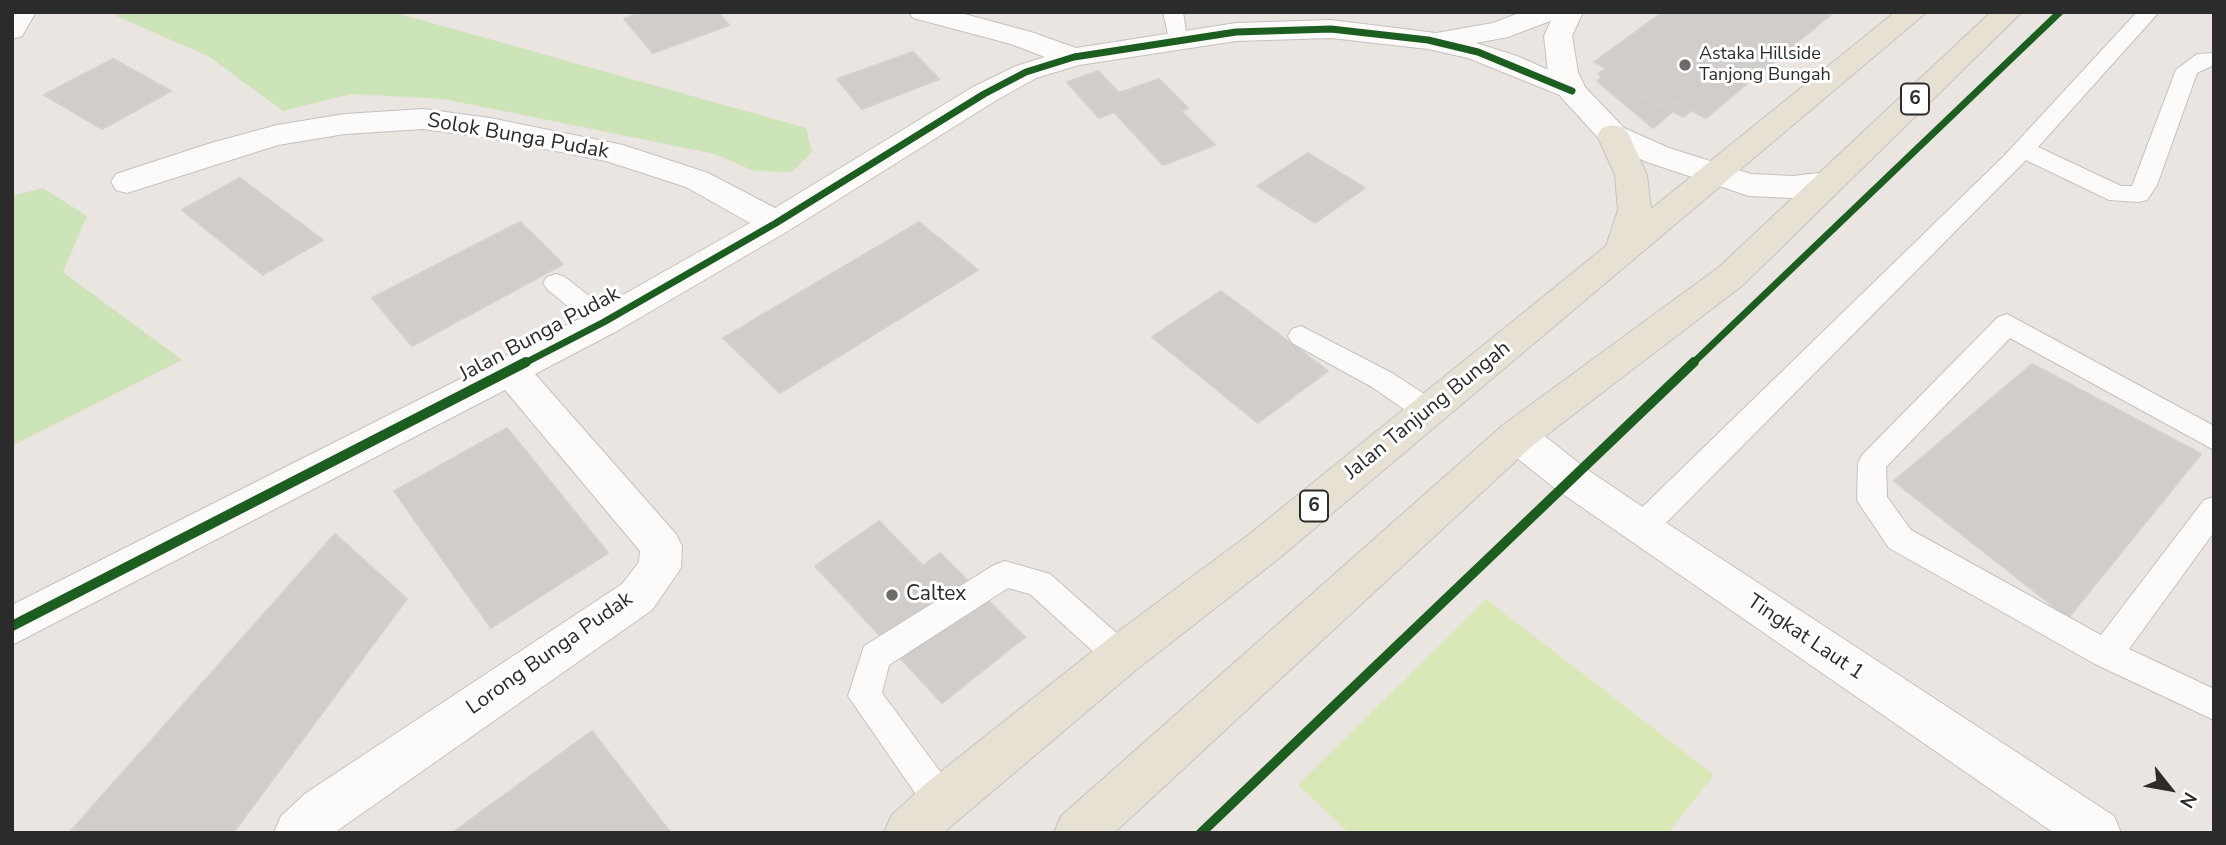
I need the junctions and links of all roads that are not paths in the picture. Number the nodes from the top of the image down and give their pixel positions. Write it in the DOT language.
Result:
graph roads {
  1 [pos="22,12"];
  2 [pos="923,12"];
  3 [pos="1548,12"];
  4 [pos="1569,12"];
  5 [pos="1913,12"];
  6 [pos="2149,12"];
  7 [pos="2002,13"];
  8 [pos="1368,22"];
  9 [pos="1175,25"];
  10 [pos="12,30"];
  11 [pos="1428,40"];
  12 [pos="1074,57"];
  13 [pos="2214,59"];
  14 [pos="1572,91"];
  15 [pos="1613,135"];
  16 [pos="2023,149"];
  17 [pos="1717,174"];
  18 [pos="127,182"];
  19 [pos="1827,183"];
  20 [pos="776,223"];
  21 [pos="1621,253"];
  22 [pos="556,283"];
  23 [pos="604,321"];
  24 [pos="1301,336"];
  25 [pos="511,372"];
  26 [pos="1428,411"];
  27 [pos="1517,436"];
  28 [pos="2214,439"];
  29 [pos="2214,509"];
  30 [pos="1641,528"];
  31 [pos="12,626"];
  32 [pos="2106,654"];
  33 [pos="1120,656"];
  34 [pos="2214,705"];
  35 [pos="941,801"];
  36 [pos="298,833"];
  37 [pos="908,833"];
  38 [pos="1078,833"];
  39 [pos="2097,833"];
  1 -- 10 [label="street"];
  2 -- 12 [label="street"];
  3 -- 11 [label="street"];
  4 -- 14 [label="street"];
  5 -- 17 [label="main road, Jalan Tanjung Bungah / 6"];
  6 -- 16 [label="lane"];
  7 -- 19 [label="main road, 6"];
  8 -- 9 [label="street, Jalan Bunga Pudak"];
  8 -- 11 [label="street, Jalan Bunga Pudak"];
  9 -- 12 [label="street, Jalan Bunga Pudak"];
  11 -- 14 [label="street"];
  12 -- 20 [label="street, Jalan Bunga Pudak"];
  13 -- 16 [label="lane"];
  14 -- 15 [label="street"];
  15 -- 17 [label="street"];
  15 -- 21 [label="main road"];
  16 -- 30 [label="lane"];
  17 -- 19 [label="street"];
  17 -- 21 [label="main road, Jalan Tanjung Bungah / 6"];
  18 -- 20 [label="street, Solok Bunga Pudak"];
  19 -- 27 [label="main road, 6"];
  20 -- 23 [label="street, Jalan Bunga Pudak"];
  21 -- 26 [label="main road, Jalan Tanjung Bungah / 6"];
  22 -- 23 [label="lane"];
  23 -- 25 [label="street, Jalan Bunga Pudak"];
  24 -- 26 [label="lane"];
  25 -- 31 [label="street, Jalan Bunga Pudak"];
  25 -- 36 [label="street, Lorong Bunga Pudak"];
  26 -- 33 [label="main road, Jalan Tanjung Bungah / 6"];
  27 -- 30 [label="street, Tingkat Laut 1"];
  27 -- 38 [label="main road, 6"];
  28 -- 32 [label="lane"];
  29 -- 32 [label="lane"];
  30 -- 39 [label="street, Tingkat Laut 1"];
  32 -- 34 [label="lane"];
  33 -- 35 [label="main road, Jalan Tanjung Bungah / 6"];
  33 -- 35 [label="lane"];
  35 -- 37 [label="main road, Jalan Tanjung Bungah / 6"];
}
